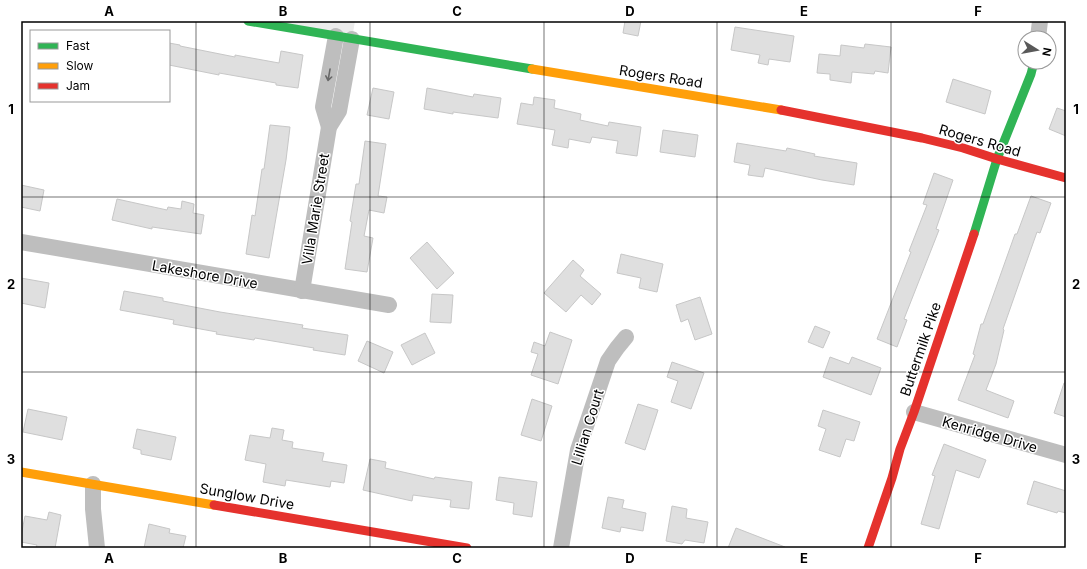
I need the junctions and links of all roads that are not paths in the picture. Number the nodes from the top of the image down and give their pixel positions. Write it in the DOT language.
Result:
graph roads {
  1 [pos="248,21"];
  2 [pos="336,36"];
  3 [pos="352,39"];
  4 [pos="1033,70"];
  5 [pos="328,127"];
  6 [pos="997,159"];
  7 [pos="1066,178"];
  8 [pos="21,242"];
  9 [pos="302,291"];
  10 [pos="389,305"];
  11 [pos="626,337"];
  12 [pos="914,412"];
  13 [pos="1066,455"];
  14 [pos="21,472"];
  15 [pos="94,484"];
  16 [pos="98,548"];
  17 [pos="467,548"];
  18 [pos="561,548"];
  19 [pos="868,548"];
  1 -- 2 [label="street, Rogers Road"];
  2 -- 3 [label="street, Rogers Road"];
  2 -- 5 [label="street, Villa Marie Street, one-way"];
  3 -- 5 [label="street, Villa Marie Street"];
  3 -- 6 [label="street, Rogers Road"];
  4 -- 6 [label="street, Buttermilk Pike"];
  5 -- 9 [label="street, Villa Marie Street"];
  6 -- 7 [label="street, Rogers Road"];
  6 -- 12 [label="street, Buttermilk Pike"];
  8 -- 9 [label="street, Lakeshore Drive"];
  9 -- 10 [label="street, Lakeshore Drive"];
  11 -- 18 [label="street, Lillian Court"];
  12 -- 13 [label="street, Kenridge Drive"];
  12 -- 19 [label="street, Buttermilk Pike"];
  14 -- 15 [label="street, Sunglow Drive"];
  15 -- 16 [label="street"];
  15 -- 17 [label="street, Sunglow Drive"];
}
